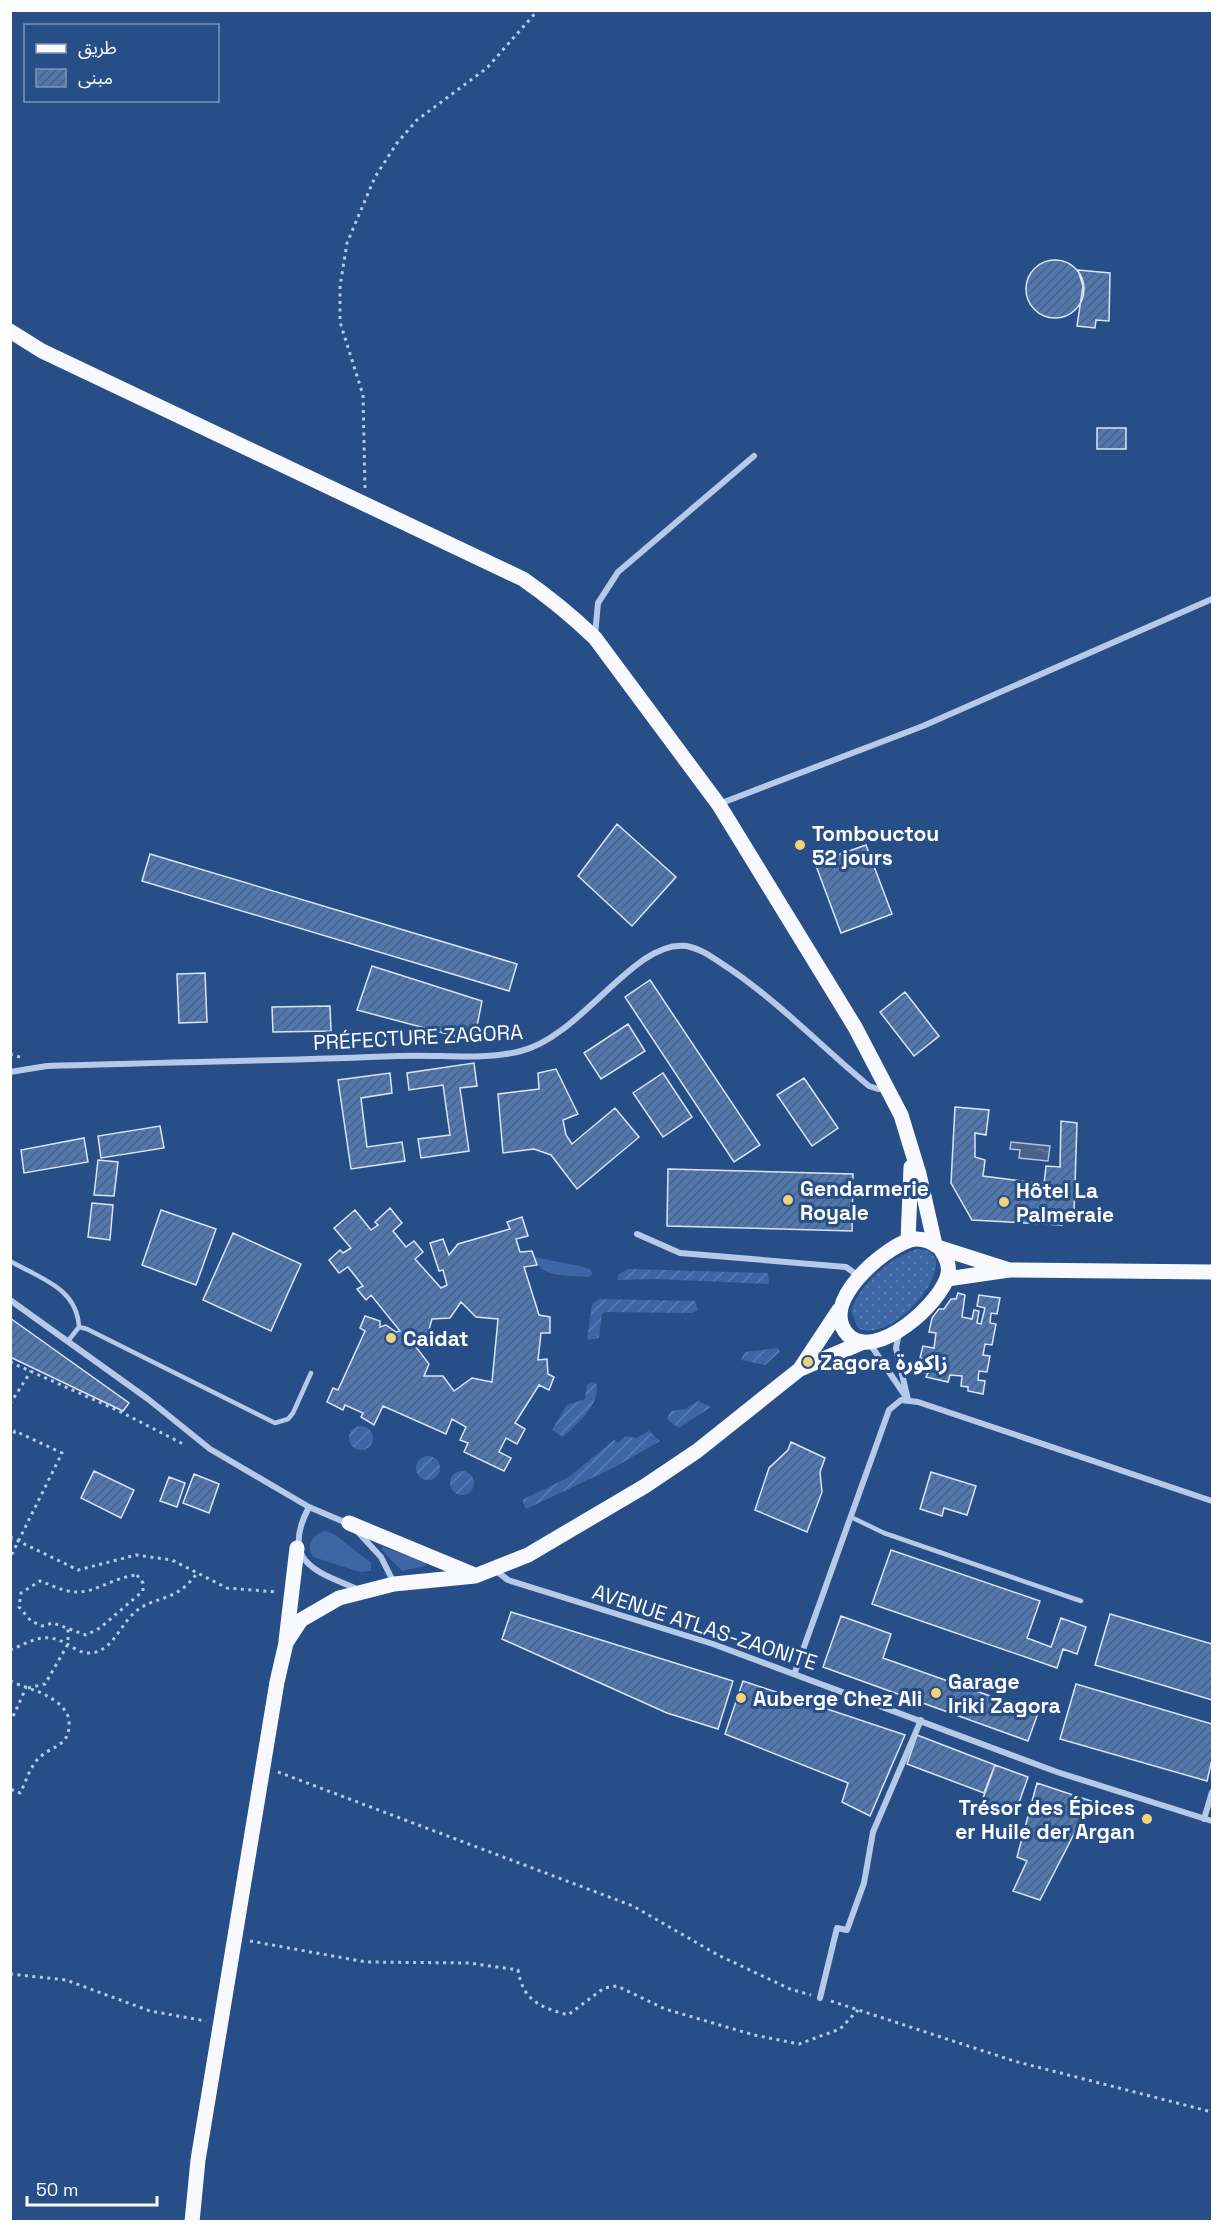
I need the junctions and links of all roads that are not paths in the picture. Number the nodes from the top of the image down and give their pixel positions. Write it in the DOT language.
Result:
graph roads {
  1 [pos="10,331"];
  2 [pos="754,456"];
  3 [pos="1212,599"];
  4 [pos="595,638"];
  5 [pos="719,805"];
  6 [pos="10,1072"];
  7 [pos="887,1086"];
  8 [pos="912,1149"];
  9 [pos="638,1234"];
  10 [pos="908,1240"];
  11 [pos="938,1246"];
  12 [pos="10,1261"];
  13 [pos="1010,1270"];
  14 [pos="1212,1272"];
  15 [pos="860,1277"];
  16 [pos="946,1279"];
  17 [pos="10,1300"];
  18 [pos="839,1310"];
  19 [pos="80,1327"];
  20 [pos="900,1330"];
  21 [pos="68,1341"];
  22 [pos="865,1343"];
  23 [pos="800,1369"];
  24 [pos="311,1373"];
  25 [pos="908,1400"];
  26 [pos="1212,1501"];
  27 [pos="309,1507"];
  28 [pos="851,1517"];
  29 [pos="349,1523"];
  30 [pos="297,1548"];
  31 [pos="495,1569"];
  32 [pos="475,1576"];
  33 [pos="394,1584"];
  34 [pos="362,1590"];
  35 [pos="1081,1601"];
  36 [pos="286,1642"];
  37 [pos="795,1672"];
  38 [pos="921,1720"];
  39 [pos="1212,1792"];
  40 [pos="1204,1819"];
  41 [pos="1212,1821"];
  42 [pos="820,1998"];
  43 [pos="192,2222"];
  1 -- 4 [label="main road"];
  2 -- 4 [label="street"];
  3 -- 5 [label="street"];
  4 -- 5 [label="main road"];
  5 -- 7 [label="main road"];
  6 -- 7 [label="street, PRÉFECTURE ZAGORA"];
  7 -- 8 [label="main road"];
  8 -- 10 [label="main road"];
  8 -- 11 [label="main road"];
  9 -- 15 [label="street"];
  10 -- 11 [label="main road"];
  10 -- 15 [label="main road"];
  11 -- 13 [label="main road"];
  11 -- 16 [label="main road"];
  12 -- 19 [label="lane"];
  13 -- 14 [label="main road"];
  13 -- 16 [label="main road"];
  15 -- 18 [label="main road"];
  16 -- 20 [label="main road"];
  17 -- 21 [label="street"];
  18 -- 22 [label="main road"];
  18 -- 23 [label="main road"];
  19 -- 21 [label="lane"];
  19 -- 24 [label="lane"];
  20 -- 22 [label="main road"];
  20 -- 25 [label="street"];
  21 -- 27 [label="street"];
  22 -- 23 [label="main road"];
  22 -- 25 [label="street"];
  23 -- 31 [label="main road"];
  25 -- 26 [label="street"];
  25 -- 28 [label="street"];
  27 -- 29 [label="street"];
  27 -- 30 [label="street"];
  28 -- 35 [label="lane"];
  28 -- 37 [label="street"];
  29 -- 32 [label="main road"];
  29 -- 33 [label="street"];
  30 -- 34 [label="street"];
  30 -- 36 [label="main road"];
  31 -- 32 [label="main road"];
  31 -- 37 [label="street, AVENUE ATLAS-ZAONITE"];
  32 -- 33 [label="main road"];
  33 -- 34 [label="main road"];
  34 -- 36 [label="main road"];
  36 -- 43 [label="main road"];
  37 -- 38 [label="street, AVENUE ATLAS-ZAONITE"];
  38 -- 40 [label="street, AVENUE ATLAS-ZAONITE"];
  38 -- 42 [label="street"];
  39 -- 40 [label="street"];
  40 -- 41 [label="street, AVENUE ATLAS-ZAONITE"];
}
